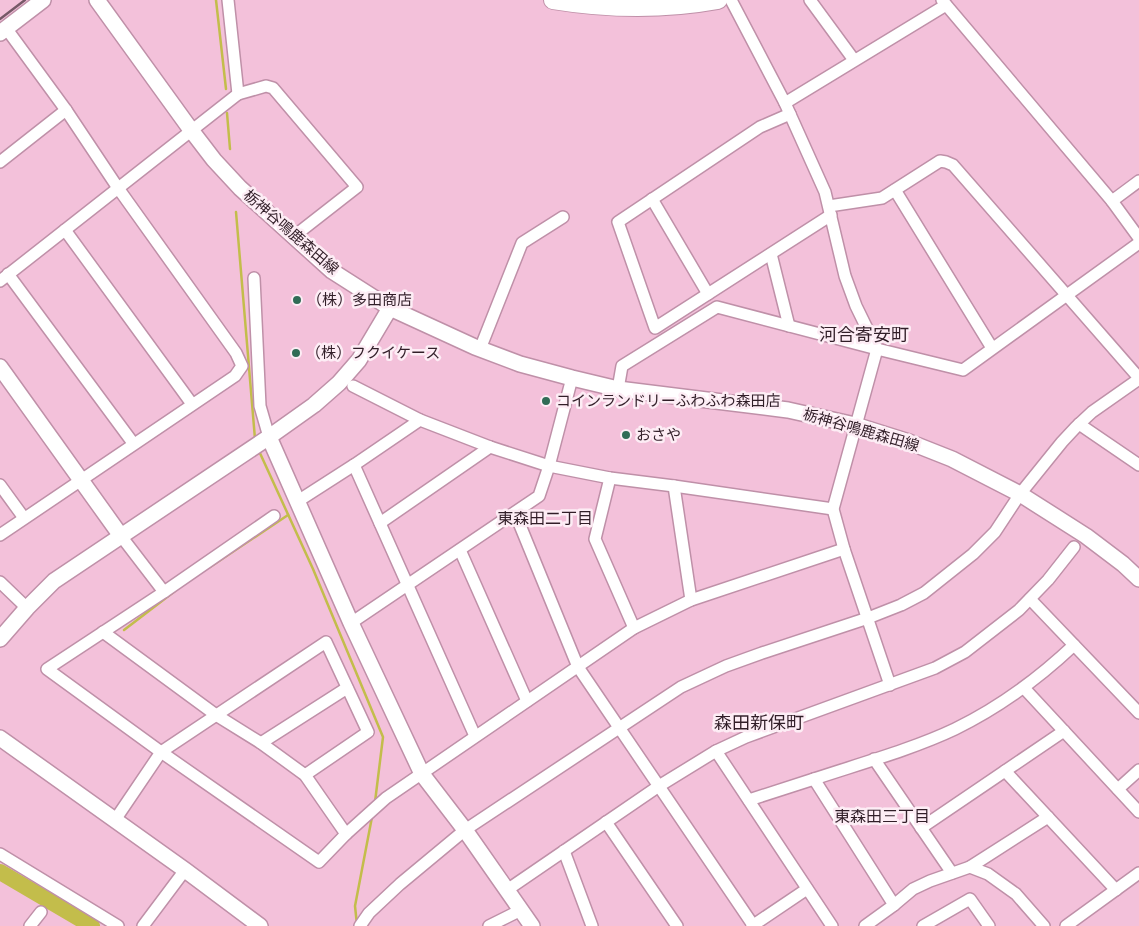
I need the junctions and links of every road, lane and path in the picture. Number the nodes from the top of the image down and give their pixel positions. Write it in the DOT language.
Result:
graph roads {
  1 [pos="43,0"];
  2 [pos="97,0"];
  3 [pos="228,0"];
  4 [pos="553,0"];
  5 [pos="718,0"];
  6 [pos="731,0"];
  7 [pos="810,0"];
  8 [pos="589,2"];
  9 [pos="944,2"];
  10 [pos="3,30"];
  11 [pos="854,60"];
  12 [pos="238,94"];
  13 [pos="785,103"];
  14 [pos="66,110"];
  15 [pos="790,114"];
  16 [pos="191,130"];
  17 [pos="0,162"];
  18 [pos="1139,181"];
  19 [pos="118,188"];
  20 [pos="895,190"];
  21 [pos="652,199"];
  22 [pos="1112,201"];
  23 [pos="830,211"];
  24 [pos="563,217"];
  25 [pos="65,230"];
  26 [pos="293,237"];
  27 [pos="1139,238"];
  28 [pos="1139,243"];
  29 [pos="771,254"];
  30 [pos="4,278"];
  31 [pos="254,278"];
  32 [pos="708,294"];
  33 [pos="1066,295"];
  34 [pos="390,308"];
  35 [pos="789,326"];
  36 [pos="992,348"];
  37 [pos="480,349"];
  38 [pos="877,349"];
  39 [pos="0,367"];
  40 [pos="572,378"];
  41 [pos="1139,378"];
  42 [pos="353,386"];
  43 [pos="618,389"];
  44 [pos="192,404"];
  45 [pos="420,420"];
  46 [pos="1079,424"];
  47 [pos="855,425"];
  48 [pos="266,439"];
  49 [pos="133,443"];
  50 [pos="490,446"];
  51 [pos="1138,463"];
  52 [pos="354,465"];
  53 [pos="549,466"];
  54 [pos="610,478"];
  55 [pos="81,479"];
  56 [pos="0,485"];
  57 [pos="674,486"];
  58 [pos="1020,494"];
  59 [pos="298,501"];
  60 [pos="833,509"];
  61 [pos="514,513"];
  62 [pos="274,516"];
  63 [pos="24,518"];
  64 [pos="380,522"];
  65 [pos="0,535"];
  66 [pos="121,536"];
  67 [pos="1074,547"];
  68 [pos="844,549"];
  69 [pos="460,550"];
  70 [pos="1139,579"];
  71 [pos="0,582"];
  72 [pos="408,585"];
  73 [pos="164,592"];
  74 [pos="1030,599"];
  75 [pos="691,600"];
  76 [pos="26,608"];
  77 [pos="868,618"];
  78 [pos="351,623"];
  79 [pos="634,628"];
  80 [pos="103,632"];
  81 [pos="0,638"];
  82 [pos="1074,645"];
  83 [pos="578,667"];
  84 [pos="890,685"];
  85 [pos="347,688"];
  86 [pos="1024,688"];
  87 [pos="528,701"];
  88 [pos="1139,713"];
  89 [pos="216,715"];
  90 [pos="619,727"];
  91 [pos="1064,732"];
  92 [pos="475,736"];
  93 [pos="0,738"];
  94 [pos="261,743"];
  95 [pos="716,750"];
  96 [pos="162,752"];
  97 [pos="874,758"];
  98 [pos="1139,770"];
  99 [pos="1005,771"];
  100 [pos="422,774"];
  101 [pos="305,776"];
  102 [pos="814,779"];
  103 [pos="659,786"];
  104 [pos="1118,789"];
  105 [pos="749,800"];
  106 [pos="1139,812"];
  107 [pos="1048,817"];
  108 [pos="115,820"];
  109 [pos="606,822"];
  110 [pos="921,828"];
  111 [pos="465,830"];
  112 [pos="346,834"];
  113 [pos="564,851"];
  114 [pos="0,854"];
  115 [pos="970,867"];
  116 [pos="185,870"];
  117 [pos="952,873"];
  118 [pos="1139,873"];
  119 [pos="807,888"];
  120 [pos="507,890"];
  121 [pos="1116,890"];
  122 [pos="894,906"];
  123 [pos="521,910"];
  124 [pos="41,912"];
  125 [pos="926,925"];
  126 [pos="30,926"];
  127 [pos="118,926"];
  128 [pos="143,926"];
  129 [pos="260,926"];
  130 [pos="360,926"];
  131 [pos="489,926"];
  132 [pos="532,926"];
  133 [pos="592,926"];
  134 [pos="677,926"];
  135 [pos="753,926"];
  136 [pos="832,926"];
  137 [pos="865,926"];
  138 [pos="989,926"];
  139 [pos="1044,926"];
  140 [pos="1066,926"];
  1 -- 10 [label="street"];
  2 -- 16 [label="street, 栃神谷鳴鹿森田線"];
  3 -- 12 [label="street"];
  4 -- 8 [label="main road"];
  5 -- 8 [label="main road"];
  6 -- 13 [label="street"];
  7 -- 11 [label="street"];
  9 -- 11 [label="street"];
  9 -- 22 [label="street"];
  10 -- 14 [label="street"];
  11 -- 13 [label="street"];
  12 -- 16 [label="street"];
  12 -- 26 [label="street"];
  13 -- 15 [label="street"];
  14 -- 17 [label="street"];
  14 -- 19 [label="street"];
  15 -- 21 [label="street"];
  15 -- 23 [label="street"];
  16 -- 19 [label="street"];
  16 -- 26 [label="street, 栃神谷鳴鹿森田線"];
  18 -- 22 [label="street"];
  19 -- 25 [label="street"];
  19 -- 44 [label="street"];
  20 -- 23 [label="street"];
  20 -- 33 [label="street"];
  20 -- 36 [label="street"];
  21 -- 32 [label="street"];
  21 -- 32 [label="street"];
  22 -- 27 [label="street"];
  23 -- 29 [label="street"];
  23 -- 38 [label="street"];
  24 -- 37 [label="street"];
  25 -- 30 [label="street"];
  25 -- 44 [label="street"];
  26 -- 34 [label="street, 栃神谷鳴鹿森田線"];
  28 -- 33 [label="street"];
  29 -- 32 [label="street"];
  29 -- 35 [label="street"];
  30 -- 49 [label="street"];
  31 -- 48 [label="street"];
  33 -- 36 [label="street"];
  33 -- 41 [label="street"];
  34 -- 37 [label="street, 栃神谷鳴鹿森田線"];
  34 -- 48 [label="street"];
  35 -- 38 [label="street"];
  35 -- 43 [label="street"];
  36 -- 38 [label="street"];
  37 -- 40 [label="street, 栃神谷鳴鹿森田線"];
  38 -- 47 [label="street"];
  39 -- 55 [label="street"];
  40 -- 43 [label="street, 栃神谷鳴鹿森田線"];
  40 -- 53 [label="street"];
  41 -- 46 [label="street"];
  42 -- 45 [label="street"];
  43 -- 47 [label="street, 栃神谷鳴鹿森田線"];
  44 -- 49 [label="street"];
  45 -- 50 [label="street"];
  45 -- 52 [label="street"];
  46 -- 51 [label="street"];
  46 -- 58 [label="street"];
  47 -- 58 [label="street, 栃神谷鳴鹿森田線"];
  47 -- 60 [label="street"];
  48 -- 59 [label="street"];
  48 -- 66 [label="street"];
  49 -- 55 [label="street"];
  50 -- 53 [label="street"];
  50 -- 64 [label="street"];
  52 -- 59 [label="street"];
  52 -- 64 [label="street"];
  53 -- 54 [label="street"];
  53 -- 61 [label="street"];
  54 -- 57 [label="street"];
  54 -- 79 [label="street"];
  55 -- 63 [label="street"];
  55 -- 66 [label="street"];
  56 -- 63 [label="street"];
  57 -- 60 [label="street"];
  57 -- 75 [label="street"];
  58 -- 70 [label="street, 栃神谷鳴鹿森田線"];
  58 -- 77 [label="street"];
  59 -- 78 [label="street"];
  60 -- 68 [label="street"];
  61 -- 69 [label="street"];
  61 -- 83 [label="street"];
  62 -- 73 [label="street"];
  63 -- 65 [label="street"];
  64 -- 72 [label="street"];
  66 -- 73 [label="street"];
  66 -- 76 [label="street"];
  67 -- 74 [label="street"];
  68 -- 75 [label="street"];
  68 -- 77 [label="street"];
  69 -- 72 [label="street"];
  69 -- 87 [label="street"];
  71 -- 76 [label="street"];
  72 -- 78 [label="street"];
  72 -- 92 [label="street"];
  73 -- 80 [label="street"];
  74 -- 82 [label="street"];
  74 -- 84 [label="street"];
  75 -- 79 [label="street"];
  76 -- 81 [label="street"];
  77 -- 84 [label="street"];
  77 -- 90 [label="street"];
  78 -- 100 [label="street"];
  79 -- 83 [label="street"];
  80 -- 89 [label="street"];
  80 -- 96 [label="street"];
  82 -- 86 [label="street"];
  82 -- 88 [label="street"];
  83 -- 87 [label="street"];
  83 -- 90 [label="street"];
  84 -- 95 [label="street"];
  85 -- 89 [label="street"];
  85 -- 94 [label="street"];
  85 -- 101 [label="street"];
  86 -- 91 [label="street"];
  86 -- 97 [label="street"];
  87 -- 92 [label="street"];
  89 -- 94 [label="street"];
  89 -- 96 [label="street"];
  90 -- 103 [label="street"];
  90 -- 111 [label="street"];
  91 -- 99 [label="street"];
  91 -- 104 [label="street"];
  92 -- 100 [label="street"];
  93 -- 108 [label="street"];
  94 -- 101 [label="street"];
  95 -- 103 [label="street"];
  95 -- 105 [label="street"];
  96 -- 108 [label="street"];
  96 -- 112 [label="street"];
  97 -- 102 [label="street"];
  97 -- 110 [label="street"];
  98 -- 104 [label="street"];
  99 -- 107 [label="street"];
  99 -- 110 [label="street"];
  100 -- 111 [label="street"];
  100 -- 112 [label="street"];
  101 -- 112 [label="street"];
  102 -- 105 [label="street"];
  102 -- 122 [label="street"];
  103 -- 109 [label="street"];
  103 -- 135 [label="street"];
  104 -- 106 [label="street"];
  105 -- 119 [label="street"];
  107 -- 115 [label="street"];
  107 -- 121 [label="street"];
  108 -- 116 [label="street"];
  109 -- 113 [label="street"];
  109 -- 134 [label="street"];
  110 -- 117 [label="street"];
  111 -- 120 [label="street"];
  111 -- 130 [label="street"];
  113 -- 120 [label="street"];
  113 -- 133 [label="street"];
  114 -- 127 [label="street"];
  115 -- 117 [label="street"];
  115 -- 139 [label="street"];
  116 -- 128 [label="street"];
  116 -- 129 [label="street"];
  117 -- 122 [label="street"];
  118 -- 121 [label="street"];
  119 -- 135 [label="street"];
  119 -- 136 [label="street"];
  120 -- 123 [label="street"];
  121 -- 140 [label="street"];
  122 -- 137 [label="street"];
  123 -- 131 [label="street"];
  123 -- 132 [label="street"];
  124 -- 126 [label="street"];
  125 -- 138 [label="street"];
}
